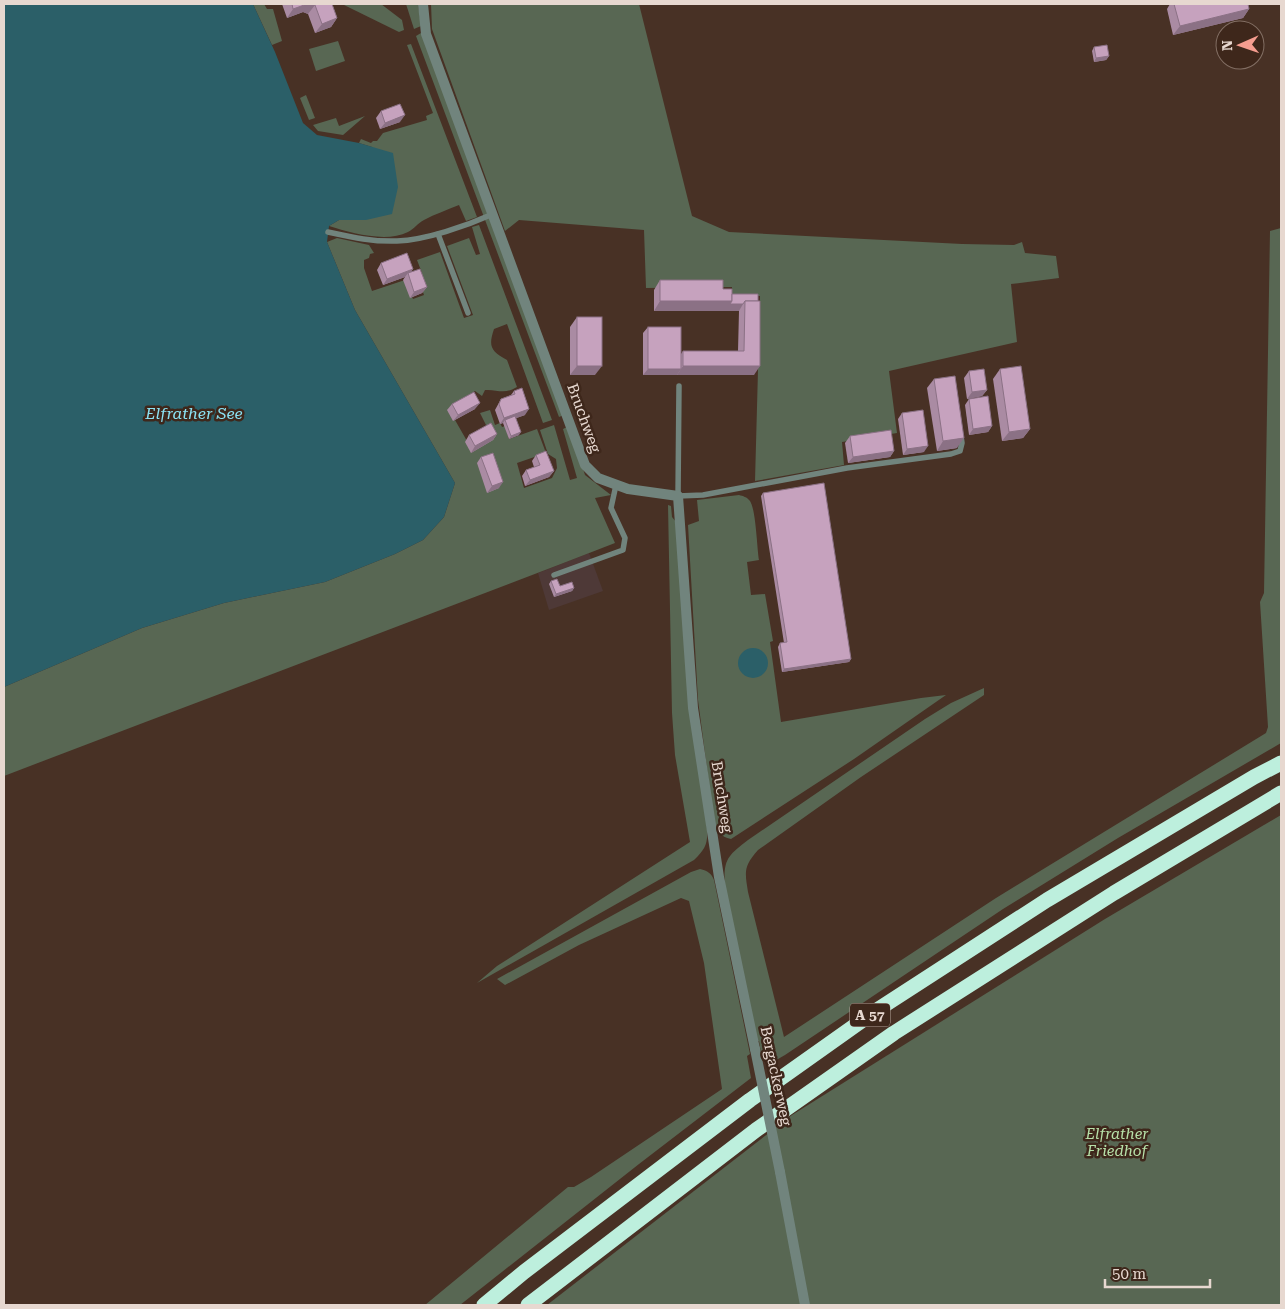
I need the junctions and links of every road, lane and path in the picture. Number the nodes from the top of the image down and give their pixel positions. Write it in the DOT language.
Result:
graph roads {
  1 [pos="423,4"];
  2 [pos="493,214"];
  3 [pos="328,232"];
  4 [pos="438,234"];
  5 [pos="468,313"];
  6 [pos="679,386"];
  7 [pos="961,433"];
  8 [pos="616,485"];
  9 [pos="678,496"];
  10 [pos="554,575"];
  11 [pos="1281,763"];
  12 [pos="1281,793"];
  13 [pos="716,854"];
  14 [pos="484,1305"];
  15 [pos="528,1305"];
  16 [pos="805,1305"];
  1 -- 2 [label="street, Bruchweg"];
  2 -- 4 [label="lane"];
  2 -- 8 [label="street, Bruchweg"];
  3 -- 4 [label="lane"];
  4 -- 5 [label="lane"];
  6 -- 9 [label="lane"];
  7 -- 9 [label="lane"];
  8 -- 9 [label="street, Bruchweg"];
  8 -- 10 [label="lane"];
  9 -- 13 [label="street, Bruchweg"];
  11 -- 14 [label="highway, A 57"];
  12 -- 15 [label="highway, A 57"];
  13 -- 16 [label="street, Bergackerweg, bridge"];
}
